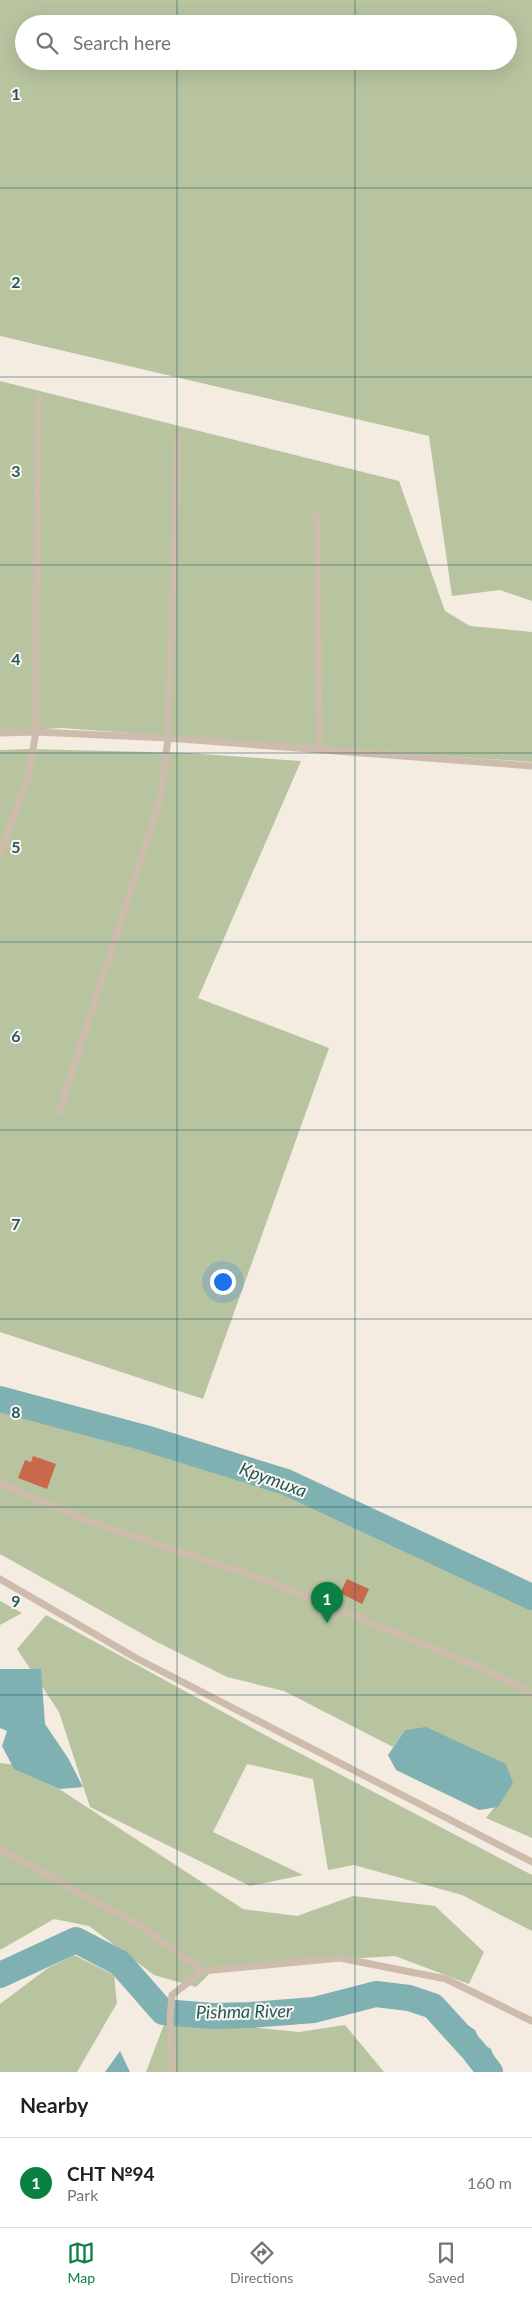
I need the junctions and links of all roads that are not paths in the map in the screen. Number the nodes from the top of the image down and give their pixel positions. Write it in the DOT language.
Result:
graph roads {
  1 [pos="38,398"];
  2 [pos="178,437"];
  3 [pos="317,516"];
  4 [pos="36,732"];
  5 [pos="0,733"];
  6 [pos="168,738"];
  7 [pos="319,748"];
  8 [pos="532,766"];
  9 [pos="0,855"];
  10 [pos="59,1112"];
  11 [pos="0,1483"];
  12 [pos="0,1579"];
  13 [pos="532,1694"];
  14 [pos="0,1850"];
  15 [pos="532,1862"];
  16 [pos="203,1971"];
  17 [pos="532,2021"];
  18 [pos="172,2072"];
  1 -- 4 [label="lane"];
  2 -- 6 [label="lane"];
  3 -- 7 [label="lane"];
  4 -- 5 [label="lane"];
  4 -- 6 [label="lane"];
  4 -- 9 [label="lane"];
  6 -- 7 [label="lane"];
  6 -- 10 [label="lane"];
  7 -- 8 [label="lane"];
  11 -- 13 [label="lane"];
  12 -- 15 [label="lane"];
  14 -- 16 [label="lane"];
  16 -- 17 [label="lane"];
  16 -- 18 [label="lane"];
}
